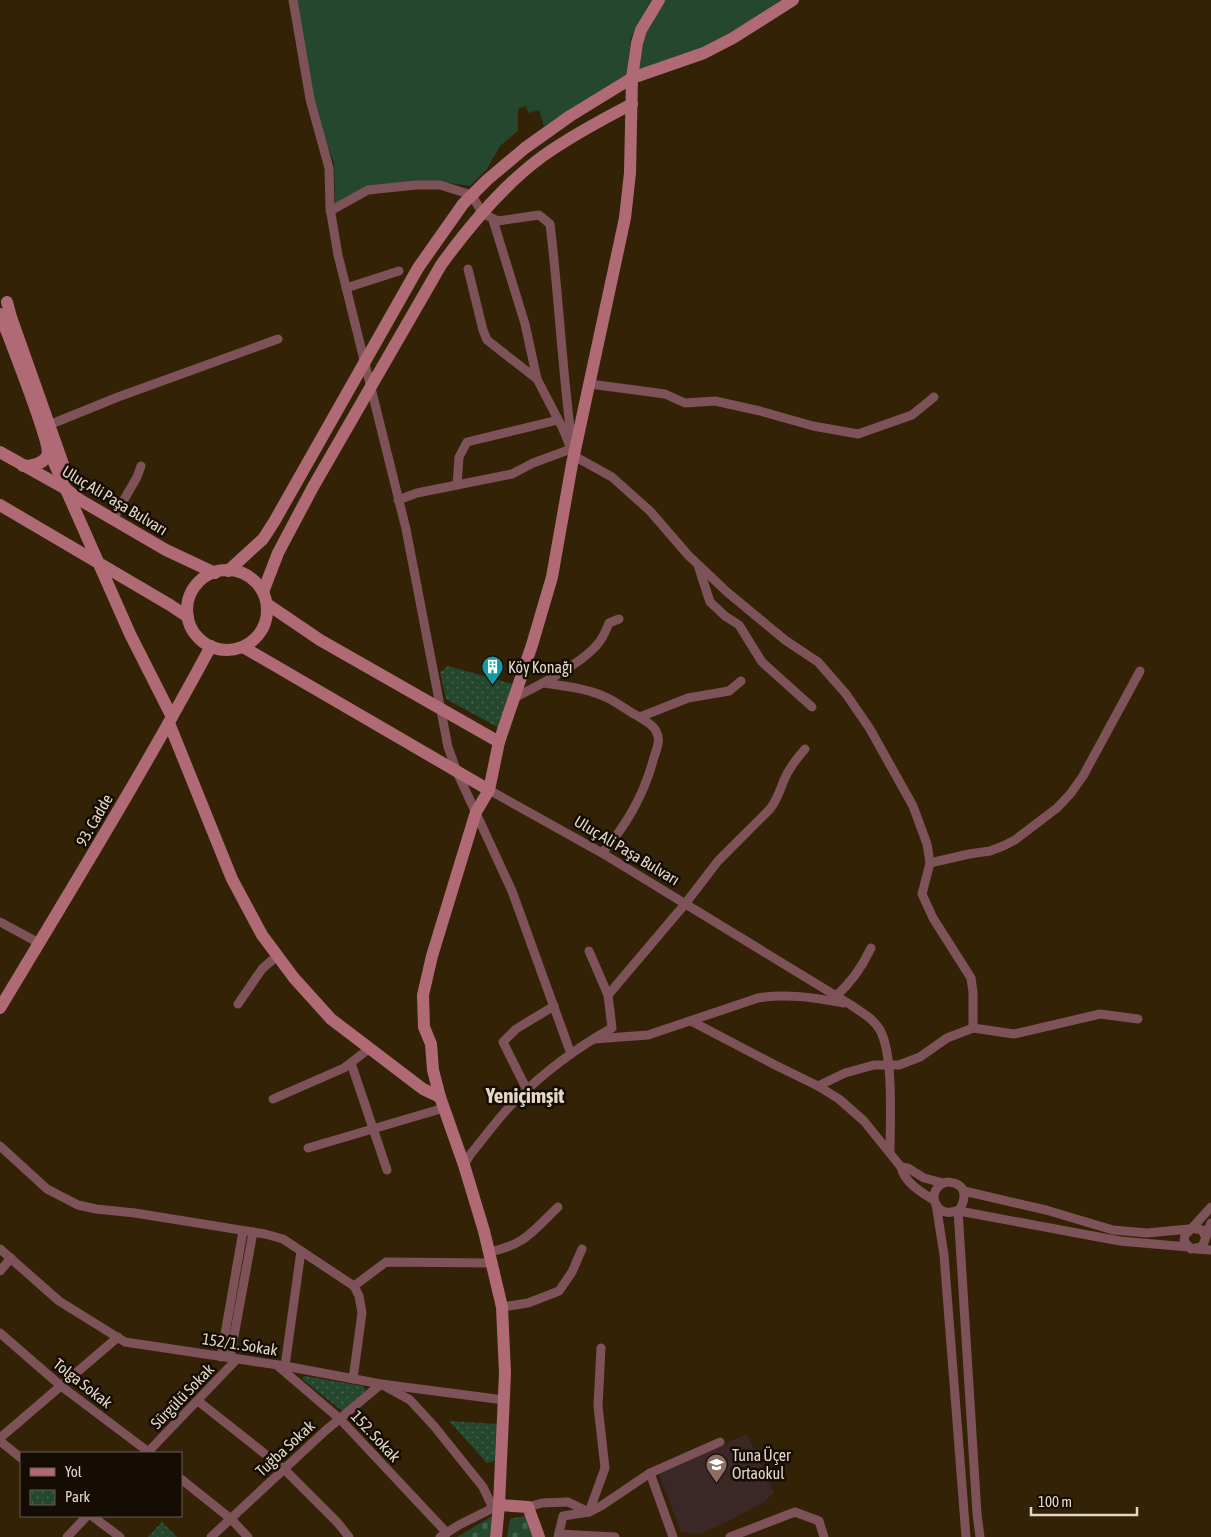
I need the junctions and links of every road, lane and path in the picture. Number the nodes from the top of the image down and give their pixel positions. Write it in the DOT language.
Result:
graph roads {
  1 [pos="293,0"];
  2 [pos="659,0"];
  3 [pos="793,0"];
  4 [pos="632,78"];
  5 [pos="632,104"];
  6 [pos="472,195"];
  7 [pos="330,211"];
  8 [pos="488,216"];
  9 [pos="468,269"];
  10 [pos="400,271"];
  11 [pos="346,288"];
  12 [pos="7,302"];
  13 [pos="0,314"];
  14 [pos="278,339"];
  15 [pos="364,362"];
  16 [pos="537,379"];
  17 [pos="590,384"];
  18 [pos="370,388"];
  19 [pos="934,397"];
  20 [pos="558,420"];
  21 [pos="46,426"];
  22 [pos="48,449"];
  23 [pos="0,452"];
  24 [pos="572,452"];
  25 [pos="23,466"];
  26 [pos="141,466"];
  27 [pos="457,485"];
  28 [pos="66,489"];
  29 [pos="80,500"];
  30 [pos="398,500"];
  31 [pos="0,505"];
  32 [pos="113,519"];
  33 [pos="98,563"];
  34 [pos="699,565"];
  35 [pos="228,571"];
  36 [pos="214,573"];
  37 [pos="265,598"];
  38 [pos="188,617"];
  39 [pos="619,619"];
  40 [pos="211,646"];
  41 [pos="243,647"];
  42 [pos="1140,671"];
  43 [pos="740,681"];
  44 [pos="544,683"];
  45 [pos="514,698"];
  46 [pos="812,707"];
  47 [pos="441,709"];
  48 [pos="640,717"];
  49 [pos="171,720"];
  50 [pos="499,742"];
  51 [pos="805,749"];
  52 [pos="457,772"];
  53 [pos="488,790"];
  54 [pos="476,812"];
  55 [pos="602,853"];
  56 [pos="930,863"];
  57 [pos="685,904"];
  58 [pos="0,922"];
  59 [pos="39,944"];
  60 [pos="871,948"];
  61 [pos="589,951"];
  62 [pos="278,956"];
  63 [pos="608,995"];
  64 [pos="836,996"];
  65 [pos="238,1004"];
  66 [pos="851,1005"];
  67 [pos="554,1006"];
  68 [pos="0,1008"];
  69 [pos="1138,1019"];
  70 [pos="691,1021"];
  71 [pos="973,1028"];
  72 [pos="592,1039"];
  73 [pos="370,1048"];
  74 [pos="571,1054"];
  75 [pos="351,1063"];
  76 [pos="889,1066"];
  77 [pos="818,1086"];
  78 [pos="527,1090"];
  79 [pos="273,1099"];
  80 [pos="442,1103"];
  81 [pos="373,1128"];
  82 [pos="0,1146"];
  83 [pos="308,1148"];
  84 [pos="890,1152"];
  85 [pos="464,1165"];
  86 [pos="901,1167"];
  87 [pos="387,1170"];
  88 [pos="943,1183"];
  89 [pos="964,1191"];
  90 [pos="935,1202"];
  91 [pos="558,1206"];
  92 [pos="1211,1207"];
  93 [pos="958,1211"];
  94 [pos="1211,1223"];
  95 [pos="1190,1229"];
  96 [pos="243,1231"];
  97 [pos="253,1232"];
  98 [pos="1207,1238"];
  99 [pos="1191,1248"];
  100 [pos="0,1249"];
  101 [pos="582,1249"];
  102 [pos="1211,1250"];
  103 [pos="301,1251"];
  104 [pos="11,1258"];
  105 [pos="490,1258"];
  106 [pos="0,1271"];
  107 [pos="354,1286"];
  108 [pos="502,1306"];
  109 [pos="118,1337"];
  110 [pos="2,1338"];
  111 [pos="601,1348"];
  112 [pos="230,1358"];
  113 [pos="281,1366"];
  114 [pos="353,1379"];
  115 [pos="381,1384"];
  116 [pos="61,1386"];
  117 [pos="504,1400"];
  118 [pos="198,1401"];
  119 [pos="340,1419"];
  120 [pos="0,1439"];
  121 [pos="720,1442"];
  122 [pos="147,1452"];
  123 [pos="149,1452"];
  124 [pos="20,1457"];
  125 [pos="284,1469"];
  126 [pos="650,1472"];
  127 [pos="182,1480"];
  128 [pos="496,1506"];
  129 [pos="528,1507"];
  130 [pos="589,1512"];
  131 [pos="86,1517"];
  132 [pos="93,1517"];
  133 [pos="231,1519"];
  134 [pos="749,1534"];
  135 [pos="444,1535"];
  136 [pos="558,1535"];
  137 [pos="67,1537"];
  138 [pos="120,1537"];
  139 [pos="211,1537"];
  140 [pos="248,1537"];
  141 [pos="349,1537"];
  142 [pos="496,1537"];
  143 [pos="540,1537"];
  144 [pos="615,1537"];
  145 [pos="673,1537"];
  146 [pos="730,1537"];
  147 [pos="824,1537"];
  148 [pos="966,1537"];
  149 [pos="980,1537"];
  1 -- 7 [label="street"];
  2 -- 4 [label="street"];
  3 -- 4 [label="street"];
  4 -- 5 [label="street"];
  4 -- 6 [label="street"];
  5 -- 8 [label="street"];
  5 -- 17 [label="street"];
  6 -- 7 [label="street"];
  6 -- 8 [label="street"];
  6 -- 15 [label="street"];
  7 -- 11 [label="street"];
  8 -- 16 [label="street"];
  8 -- 18 [label="street"];
  8 -- 24 [label="street"];
  9 -- 16 [label="street"];
  10 -- 11 [label="street"];
  11 -- 15 [label="street"];
  12 -- 21 [label="street"];
  13 -- 21 [label="street"];
  14 -- 21 [label="street"];
  15 -- 18 [label="street"];
  15 -- 35 [label="street"];
  16 -- 20 [label="street"];
  17 -- 19 [label="street"];
  17 -- 24 [label="street"];
  18 -- 30 [label="street"];
  18 -- 37 [label="street"];
  20 -- 24 [label="street"];
  20 -- 27 [label="street"];
  21 -- 22 [label="street"];
  21 -- 29 [label="street"];
  22 -- 25 [label="street"];
  22 -- 28 [label="street"];
  23 -- 25 [label="street, Uluç Ali Paşa Bulvarı"];
  24 -- 27 [label="street"];
  24 -- 34 [label="street"];
  24 -- 45 [label="street"];
  25 -- 28 [label="street, Uluç Ali Paşa Bulvarı"];
  26 -- 32 [label="street"];
  27 -- 30 [label="street"];
  28 -- 29 [label="street, Uluç Ali Paşa Bulvarı"];
  28 -- 33 [label="street"];
  29 -- 32 [label="street, Uluç Ali Paşa Bulvarı"];
  30 -- 47 [label="street"];
  31 -- 33 [label="street"];
  32 -- 36 [label="street, Uluç Ali Paşa Bulvarı"];
  33 -- 38 [label="street"];
  33 -- 49 [label="street"];
  34 -- 46 [label="street"];
  34 -- 56 [label="street"];
  35 -- 36 [label="street"];
  35 -- 37 [label="street"];
  36 -- 38 [label="street"];
  37 -- 41 [label="street"];
  37 -- 47 [label="street"];
  38 -- 40 [label="street"];
  39 -- 44 [label="street"];
  40 -- 41 [label="street"];
  40 -- 49 [label="street, 93. Cadde"];
  41 -- 52 [label="street, Uluç Ali Paşa Bulvarı"];
  42 -- 56 [label="street"];
  43 -- 48 [label="street"];
  44 -- 45 [label="street"];
  44 -- 48 [label="street"];
  45 -- 50 [label="street"];
  47 -- 50 [label="street"];
  47 -- 52 [label="street"];
  48 -- 55 [label="street"];
  49 -- 59 [label="street, 93. Cadde"];
  49 -- 62 [label="street"];
  50 -- 53 [label="street"];
  51 -- 57 [label="street"];
  52 -- 53 [label="street, Uluç Ali Paşa Bulvarı"];
  52 -- 54 [label="street"];
  53 -- 54 [label="street"];
  53 -- 55 [label="street, Uluç Ali Paşa Bulvarı"];
  54 -- 67 [label="street"];
  54 -- 80 [label="street"];
  55 -- 57 [label="street, Uluç Ali Paşa Bulvarı"];
  56 -- 71 [label="street"];
  57 -- 63 [label="street"];
  57 -- 64 [label="street, Uluç Ali Paşa Bulvarı"];
  58 -- 59 [label="street"];
  59 -- 68 [label="street, 93. Cadde"];
  60 -- 64 [label="street"];
  61 -- 63 [label="street"];
  62 -- 65 [label="street"];
  62 -- 73 [label="street"];
  63 -- 72 [label="street"];
  64 -- 66 [label="street, Uluç Ali Paşa Bulvarı"];
  66 -- 70 [label="street"];
  66 -- 76 [label="street, Uluç Ali Paşa Bulvarı"];
  67 -- 74 [label="street"];
  67 -- 78 [label="street"];
  69 -- 71 [label="street"];
  70 -- 72 [label="street"];
  70 -- 77 [label="street"];
  71 -- 76 [label="street"];
  72 -- 74 [label="street"];
  73 -- 75 [label="street"];
  73 -- 80 [label="street"];
  74 -- 78 [label="street"];
  75 -- 79 [label="street"];
  75 -- 81 [label="street"];
  76 -- 77 [label="street"];
  76 -- 84 [label="street, Uluç Ali Paşa Bulvarı"];
  77 -- 84 [label="street"];
  78 -- 85 [label="street"];
  80 -- 81 [label="street"];
  80 -- 85 [label="street"];
  81 -- 83 [label="street"];
  81 -- 87 [label="street"];
  82 -- 96 [label="street"];
  84 -- 86 [label="street"];
  85 -- 105 [label="street"];
  86 -- 88 [label="street"];
  86 -- 90 [label="street"];
  88 -- 89 [label="street"];
  88 -- 90 [label="street"];
  89 -- 93 [label="street"];
  89 -- 95 [label="street"];
  90 -- 93 [label="street"];
  90 -- 148 [label="street"];
  91 -- 105 [label="street"];
  92 -- 95 [label="street"];
  93 -- 99 [label="street"];
  93 -- 149 [label="street"];
  94 -- 98 [label="street"];
  95 -- 98 [label="street"];
  95 -- 99 [label="street"];
  96 -- 97 [label="street"];
  96 -- 112 [label="street"];
  97 -- 103 [label="street"];
  97 -- 112 [label="street"];
  98 -- 99 [label="street"];
  99 -- 102 [label="street"];
  100 -- 104 [label="street, 152/1. Sokak"];
  101 -- 108 [label="street"];
  103 -- 107 [label="street"];
  103 -- 113 [label="street"];
  104 -- 106 [label="street"];
  104 -- 109 [label="street, 152/1. Sokak"];
  105 -- 107 [label="street"];
  105 -- 108 [label="street"];
  107 -- 114 [label="street"];
  108 -- 117 [label="street"];
  109 -- 112 [label="street, 152/1. Sokak"];
  109 -- 116 [label="street"];
  110 -- 116 [label="street, Tolga Sokak"];
  111 -- 130 [label="street"];
  112 -- 113 [label="street, 152/1. Sokak"];
  112 -- 118 [label="street, Sürgülü Sokak"];
  113 -- 114 [label="street, 152/1. Sokak"];
  113 -- 119 [label="street, 152. Sokak"];
  114 -- 115 [label="street, 152/1. Sokak"];
  115 -- 117 [label="street, 152/1. Sokak"];
  115 -- 119 [label="street, Tuğba Sokak"];
  115 -- 128 [label="street"];
  116 -- 120 [label="street"];
  116 -- 122 [label="street, Tolga Sokak"];
  117 -- 128 [label="street"];
  118 -- 123 [label="street, Sürgülü Sokak"];
  118 -- 125 [label="street"];
  119 -- 125 [label="street, Tuğba Sokak"];
  119 -- 135 [label="street, 152. Sokak"];
  120 -- 124 [label="street"];
  121 -- 126 [label="street"];
  125 -- 133 [label="street, Tuğba Sokak"];
  125 -- 141 [label="street"];
  126 -- 130 [label="street"];
  126 -- 145 [label="street"];
  127 -- 133 [label="street"];
  128 -- 129 [label="street"];
  128 -- 135 [label="street"];
  128 -- 142 [label="street"];
  129 -- 130 [label="street"];
  129 -- 143 [label="street"];
  130 -- 136 [label="street"];
  131 -- 137 [label="street"];
  132 -- 138 [label="street"];
  133 -- 139 [label="street, Tuğba Sokak"];
  133 -- 140 [label="street"];
  134 -- 146 [label="street"];
  134 -- 147 [label="street"];
  136 -- 144 [label="street"];
}
